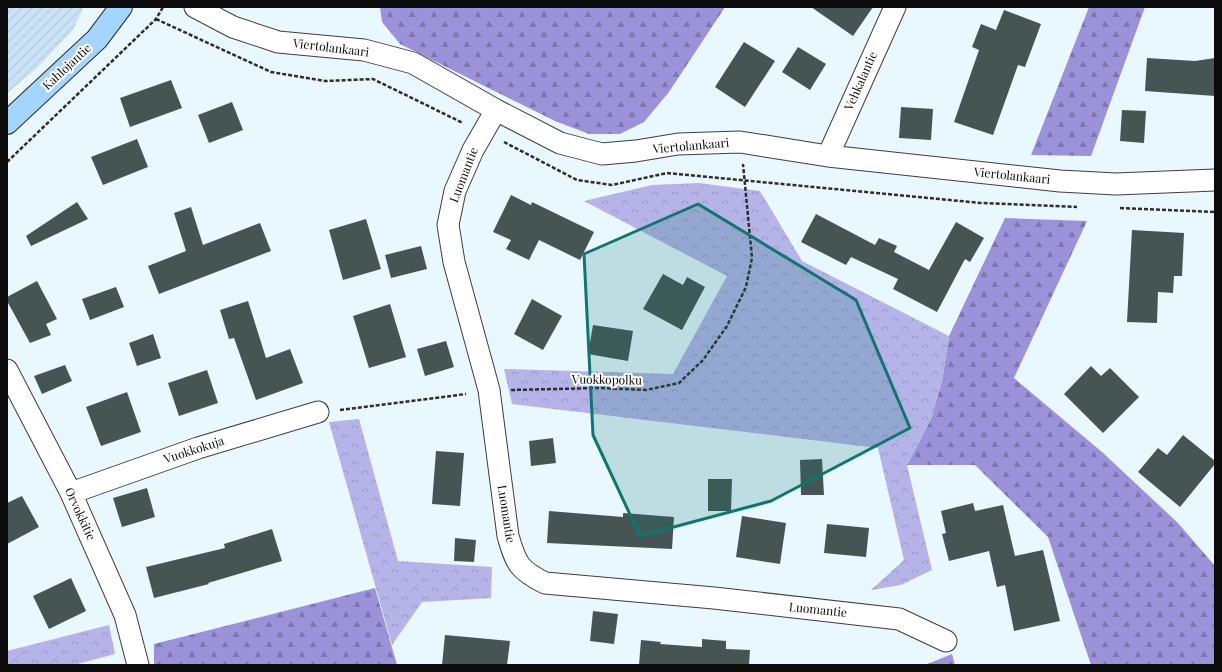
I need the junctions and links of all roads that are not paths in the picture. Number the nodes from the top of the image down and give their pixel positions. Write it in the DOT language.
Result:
graph roads {
  1 [pos="121,7"];
  2 [pos="195,7"];
  3 [pos="895,7"];
  4 [pos="496,110"];
  5 [pos="7,123"];
  6 [pos="828,156"];
  7 [pos="1215,180"];
  8 [pos="7,370"];
  9 [pos="318,412"];
  10 [pos="71,493"];
  11 [pos="946,641"];
  12 [pos="138,665"];
  1 -- 5 [label="street, Kahlojantie"];
  2 -- 4 [label="street, Viertolankaari"];
  3 -- 6 [label="street, Vehkalantie"];
  4 -- 6 [label="street, Viertolankaari"];
  4 -- 11 [label="street, Luomantie"];
  6 -- 7 [label="street, Viertolankaari"];
  8 -- 10 [label="street, Orvokkitie"];
  9 -- 10 [label="street, Vuokkokuja"];
  10 -- 12 [label="street, Orvokkitie"];
}
